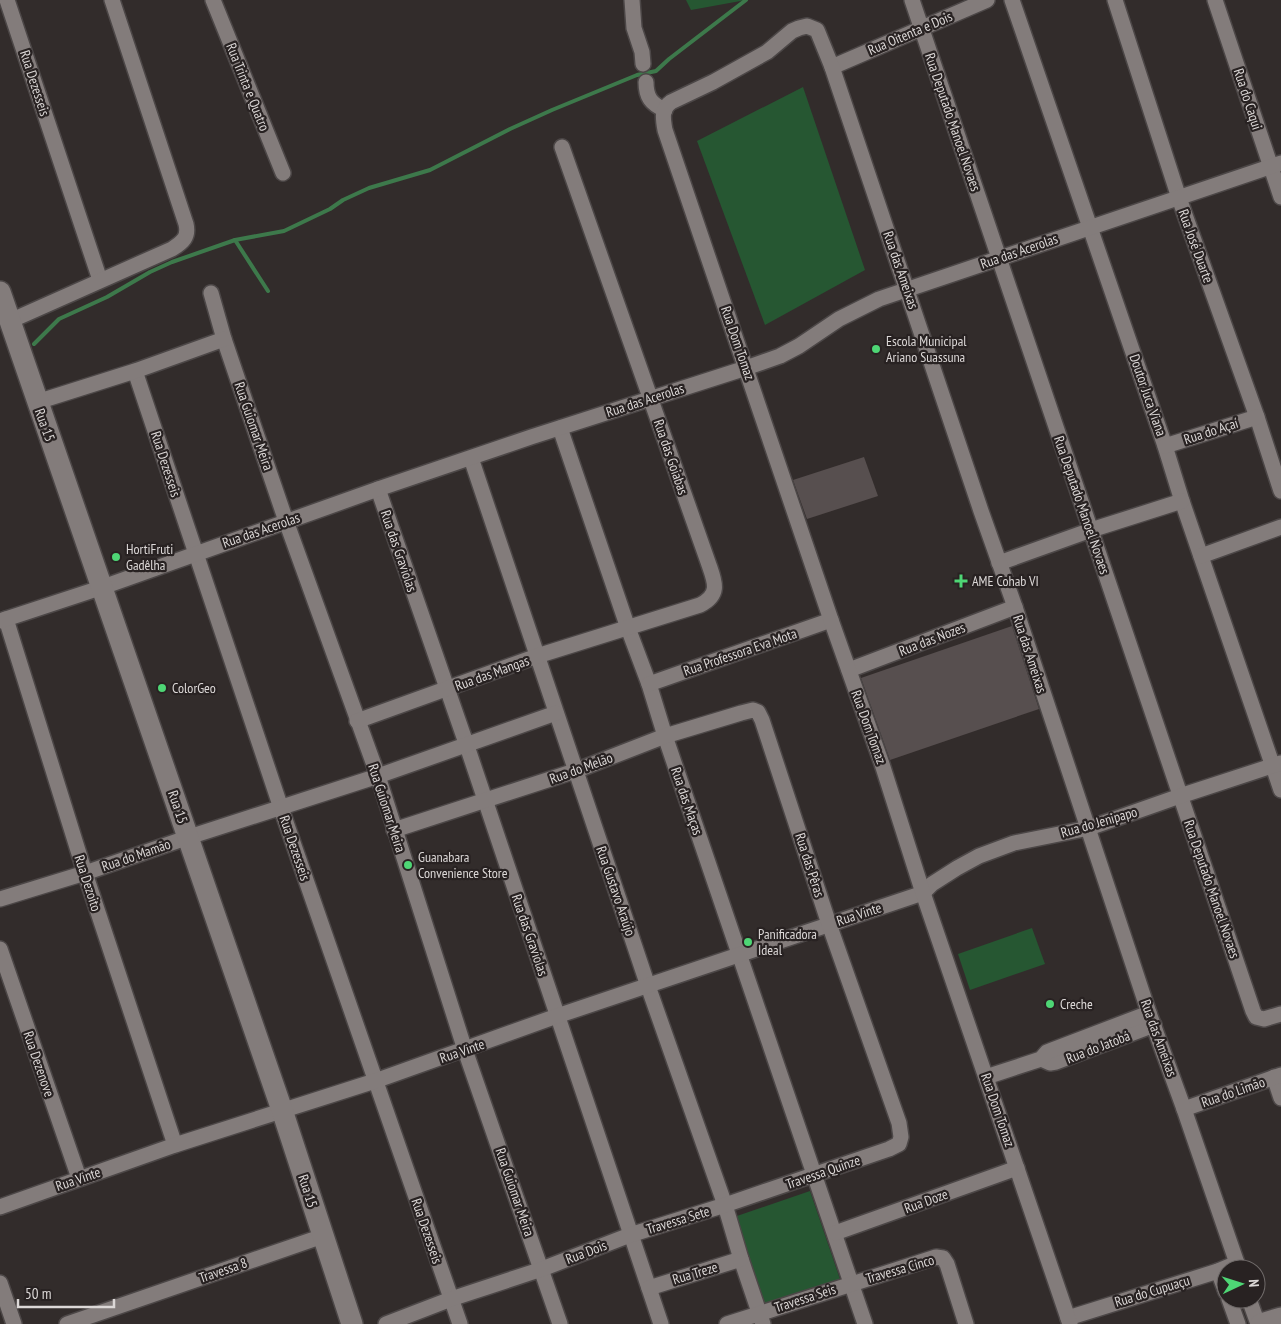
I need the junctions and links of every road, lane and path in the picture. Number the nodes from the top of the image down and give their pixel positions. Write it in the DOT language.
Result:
graph roads {
  1 [pos="7,0"];
  2 [pos="112,0"];
  3 [pos="213,0"];
  4 [pos="632,0"];
  5 [pos="912,0"];
  6 [pos="987,0"];
  7 [pos="1012,0"];
  8 [pos="1115,0"];
  9 [pos="1215,0"];
  10 [pos="921,27"];
  11 [pos="643,64"];
  12 [pos="832,67"];
  13 [pos="646,82"];
  14 [pos="665,110"];
  15 [pos="562,147"];
  16 [pos="1276,164"];
  17 [pos="283,173"];
  18 [pos="1281,197"];
  19 [pos="1179,198"];
  20 [pos="1090,227"];
  21 [pos="999,258"];
  22 [pos="100,280"];
  23 [pos="908,290"];
  24 [pos="0,292"];
  25 [pos="211,293"];
  26 [pos="8,331"];
  27 [pos="224,338"];
  28 [pos="746,368"];
  29 [pos="135,370"];
  30 [pos="650,398"];
  31 [pos="37,402"];
  32 [pos="1257,417"];
  33 [pos="560,428"];
  34 [pos="1165,446"];
  35 [pos="471,458"];
  36 [pos="1278,470"];
  37 [pos="378,489"];
  38 [pos="1281,491"];
  39 [pos="1182,501"];
  40 [pos="286,521"];
  41 [pos="1281,527"];
  42 [pos="1091,530"];
  43 [pos="196,553"];
  44 [pos="1201,556"];
  45 [pos="999,563"];
  46 [pos="103,586"];
  47 [pos="1015,607"];
  48 [pos="3,620"];
  49 [pos="831,620"];
  50 [pos="628,628"];
  51 [pos="537,656"];
  52 [pos="849,670"];
  53 [pos="649,684"];
  54 [pos="447,689"];
  55 [pos="556,713"];
  56 [pos="762,720"];
  57 [pos="357,721"];
  58 [pos="665,736"];
  59 [pos="466,743"];
  60 [pos="1277,764"];
  61 [pos="575,771"];
  62 [pos="378,776"];
  63 [pos="1281,790"];
  64 [pos="1180,796"];
  65 [pos="484,801"];
  66 [pos="281,808"];
  67 [pos="1089,828"];
  68 [pos="394,830"];
  69 [pos="189,837"];
  70 [pos="85,873"];
  71 [pos="923,893"];
  72 [pos="0,899"];
  73 [pos="830,924"];
  74 [pos="0,950"];
  75 [pos="740,956"];
  76 [pos="648,986"];
  77 [pos="1281,1014"];
  78 [pos="557,1016"];
  79 [pos="1152,1019"];
  80 [pos="465,1050"];
  81 [pos="1277,1076"];
  82 [pos="986,1077"];
  83 [pos="375,1081"];
  84 [pos="1281,1098"];
  85 [pos="1184,1108"];
  86 [pos="282,1110"];
  87 [pos="898,1123"];
  88 [pos="175,1145"];
  89 [pos="1017,1168"];
  90 [pos="814,1175"];
  91 [pos="78,1178"];
  92 [pos="726,1205"];
  93 [pos="0,1207"];
  94 [pos="835,1233"];
  95 [pos="630,1235"];
  96 [pos="323,1236"];
  97 [pos="741,1259"];
  98 [pos="1236,1259"];
  99 [pos="542,1269"];
  100 [pos="1216,1272"];
  101 [pos="0,1283"];
  102 [pos="851,1283"];
  103 [pos="649,1288"];
  104 [pos="451,1299"];
  105 [pos="1233,1309"];
  106 [pos="1253,1309"];
  107 [pos="1089,1318"];
  108 [pos="1281,1318"];
  109 [pos="761,1319"];
  110 [pos="1069,1321"];
  111 [pos="14,1324"];
  112 [pos="67,1324"];
  113 [pos="352,1324"];
  114 [pos="386,1324"];
  115 [pos="460,1324"];
  116 [pos="560,1324"];
  117 [pos="661,1324"];
  118 [pos="727,1324"];
  119 [pos="865,1324"];
  120 [pos="966,1324"];
  121 [pos="1238,1324"];
  122 [pos="1260,1324"];
  1 -- 22 [label="street, Rua Dezesseis"];
  2 -- 22 [label="street"];
  3 -- 17 [label="street, Rua Trinta e Quatro"];
  4 -- 11 [label="street"];
  5 -- 10 [label="street, Rua Deputado Manoel Novaes"];
  6 -- 10 [label="street, Rua Oitenta e Dois"];
  7 -- 20 [label="street, Doutor Juca Viana"];
  8 -- 19 [label="street, Rua José Duarte"];
  9 -- 16 [label="street, Rua do Caqui"];
  10 -- 12 [label="street, Rua Oitenta e Dois"];
  10 -- 21 [label="street, Rua Deputado Manoel Novaes"];
  12 -- 14 [label="street, Rua das Ameixas"];
  12 -- 23 [label="street, Rua das Ameixas"];
  13 -- 14 [label="street"];
  14 -- 28 [label="street, Rua Dom Tomaz"];
  15 -- 30 [label="street, Rua das Goiabas"];
  16 -- 18 [label="street, Rua do Caqui"];
  16 -- 19 [label="street, Rua das Acerolas"];
  19 -- 20 [label="street, Rua das Acerolas"];
  19 -- 32 [label="street, Rua José Duarte"];
  20 -- 21 [label="street, Rua das Acerolas"];
  20 -- 34 [label="street, Doutor Juca Viana"];
  21 -- 23 [label="street, Rua das Acerolas"];
  21 -- 42 [label="street, Rua Deputado Manoel Novaes"];
  22 -- 26 [label="street"];
  23 -- 28 [label="street, Rua das Acerolas"];
  23 -- 45 [label="street, Rua das Ameixas"];
  24 -- 26 [label="main road, Rua 15"];
  25 -- 27 [label="street, Rua Guiomar Meira"];
  26 -- 31 [label="main road, Rua 15"];
  27 -- 29 [label="street"];
  27 -- 40 [label="street, Rua Guiomar Meira"];
  28 -- 30 [label="street, Rua das Acerolas"];
  28 -- 49 [label="street, Rua Dom Tomaz"];
  29 -- 31 [label="street"];
  29 -- 43 [label="street, Rua Dezesseis"];
  30 -- 33 [label="street, Rua das Acerolas"];
  30 -- 50 [label="street, Rua das Goiabas"];
  31 -- 46 [label="main road, Rua 15"];
  32 -- 34 [label="street, Rua do Açaí"];
  32 -- 36 [label="street, Rua José Duarte"];
  33 -- 35 [label="street, Rua das Acerolas"];
  33 -- 50 [label="street, Rua das Maças"];
  34 -- 39 [label="street, Doutor Juca Viana"];
  35 -- 37 [label="street, Rua das Acerolas"];
  35 -- 51 [label="street, Rua Gustavo Araújo"];
  36 -- 38 [label="street, Rua José Duarte"];
  37 -- 40 [label="street, Rua das Acerolas"];
  37 -- 54 [label="street, Rua das Graviolas"];
  39 -- 42 [label="street"];
  39 -- 44 [label="street, Doutor Juca Viana"];
  40 -- 43 [label="street, Rua das Acerolas"];
  40 -- 57 [label="street, Rua Guiomar Meira"];
  41 -- 44 [label="street"];
  42 -- 45 [label="street"];
  42 -- 64 [label="street, Rua Deputado Manoel Novaes"];
  43 -- 46 [label="street, Rua das Acerolas"];
  43 -- 66 [label="street, Rua Dezesseis"];
  44 -- 60 [label="street, Doutor Juca Viana"];
  45 -- 47 [label="street, Rua das Ameixas"];
  46 -- 48 [label="street, Rua das Acerolas"];
  46 -- 69 [label="main road, Rua 15"];
  47 -- 52 [label="street, Rua das Nozes"];
  47 -- 67 [label="street, Rua das Ameixas"];
  48 -- 70 [label="street, Rua Dezoito"];
  49 -- 52 [label="street, Rua Dom Tomaz"];
  49 -- 53 [label="street, Rua Professora Eva Mota"];
  50 -- 51 [label="street, Rua das Mangas"];
  50 -- 53 [label="street, Rua das Maças"];
  51 -- 54 [label="street, Rua das Mangas"];
  51 -- 55 [label="street, Rua Gustavo Araújo"];
  52 -- 71 [label="street, Rua Dom Tomaz"];
  53 -- 58 [label="street, Rua das Maças"];
  54 -- 57 [label="street, Rua das Mangas"];
  54 -- 59 [label="street, Rua das Graviolas"];
  55 -- 59 [label="street, Rua do Mamão"];
  55 -- 61 [label="street, Rua Gustavo Araújo"];
  56 -- 58 [label="street, Rua do Melão"];
  56 -- 73 [label="street, Rua das Pêras"];
  57 -- 62 [label="street, Rua Guiomar Meira"];
  58 -- 61 [label="street, Rua do Melão"];
  58 -- 75 [label="street, Rua das Maças"];
  59 -- 62 [label="street, Rua do Mamão"];
  59 -- 65 [label="street, Rua das Graviolas"];
  60 -- 63 [label="street, Doutor Juca Viana"];
  60 -- 64 [label="street, Rua do Jenipapo"];
  61 -- 65 [label="street, Rua do Melão"];
  61 -- 76 [label="street, Rua Gustavo Araújo"];
  62 -- 66 [label="street, Rua do Mamão"];
  62 -- 68 [label="street, Rua Guiomar Meira"];
  64 -- 67 [label="street, Rua do Jenipapo"];
  64 -- 77 [label="street, Rua Deputado Manoel Novaes"];
  65 -- 68 [label="street, Rua do Melão"];
  65 -- 78 [label="street, Rua das Graviolas"];
  66 -- 69 [label="street, Rua do Mamão"];
  66 -- 83 [label="street, Rua Dezesseis"];
  67 -- 71 [label="street, Rua do Jenipapo"];
  67 -- 79 [label="street, Rua das Ameixas"];
  68 -- 80 [label="street, Rua Guiomar Meira"];
  69 -- 70 [label="street, Rua do Mamão"];
  69 -- 86 [label="main road, Rua 15"];
  70 -- 72 [label="street, Rua do Mamão"];
  70 -- 88 [label="street, Rua Dezoito"];
  71 -- 73 [label="street, Rua Vinte"];
  71 -- 82 [label="street, Rua Dom Tomaz"];
  73 -- 75 [label="street, Rua Vinte"];
  73 -- 87 [label="street, Rua das Pêras"];
  74 -- 91 [label="street, Rua Dezenove"];
  75 -- 76 [label="street, Rua Vinte"];
  75 -- 90 [label="street, Rua das Maças"];
  76 -- 78 [label="street, Rua Vinte"];
  76 -- 92 [label="street, Rua Gustavo Araújo"];
  78 -- 80 [label="street, Rua Vinte"];
  78 -- 95 [label="street, Rua das Graviolas"];
  79 -- 82 [label="street, Rua do Jatobá"];
  79 -- 85 [label="street, Rua das Ameixas"];
  80 -- 83 [label="street, Rua Vinte"];
  80 -- 99 [label="street, Rua Guiomar Meira"];
  81 -- 84 [label="street"];
  81 -- 85 [label="street, Rua do Limão"];
  82 -- 89 [label="street, Rua Dom Tomaz"];
  83 -- 86 [label="street, Rua Vinte"];
  83 -- 104 [label="street, Rua Dezesseis"];
  85 -- 98 [label="street, Rua das Ameixas"];
  86 -- 88 [label="street, Rua Vinte"];
  86 -- 96 [label="main road, Rua 15"];
  87 -- 90 [label="street, Travessa Quinze"];
  88 -- 91 [label="street, Rua Vinte"];
  89 -- 94 [label="street, Rua Doze"];
  89 -- 110 [label="street, Rua Dom Tomaz"];
  90 -- 92 [label="street, Travessa Quinze"];
  90 -- 94 [label="street, Rua das Maças"];
  91 -- 93 [label="street, Rua Vinte"];
  92 -- 95 [label="street, Travessa Sete"];
  92 -- 97 [label="street, Rua Gustavo Araújo"];
  94 -- 102 [label="street"];
  95 -- 99 [label="street, Rua Dois"];
  95 -- 103 [label="street, Rua das Graviolas"];
  96 -- 112 [label="street, Travessa 8"];
  96 -- 113 [label="main road, Rua 15"];
  97 -- 103 [label="street, Rua Treze"];
  97 -- 109 [label="street, Rua Gustavo Araújo"];
  99 -- 104 [label="street"];
  99 -- 116 [label="street, Rua Guiomar Meira"];
  100 -- 107 [label="street, Rua do Cupuaçu"];
  101 -- 111 [label="street"];
  102 -- 109 [label="street, Travessa Seis"];
  102 -- 119 [label="street"];
  102 -- 120 [label="street, Travessa Cinco"];
  103 -- 117 [label="street, Rua das Graviolas"];
  104 -- 114 [label="street"];
  104 -- 115 [label="street, Rua Dezesseis"];
  105 -- 121 [label="street"];
  106 -- 122 [label="street"];
  107 -- 110 [label="street, Rua do Cupuaçu"];
  108 -- 122 [label="main road"];
  109 -- 118 [label="street, Travessa Seis"];
}
